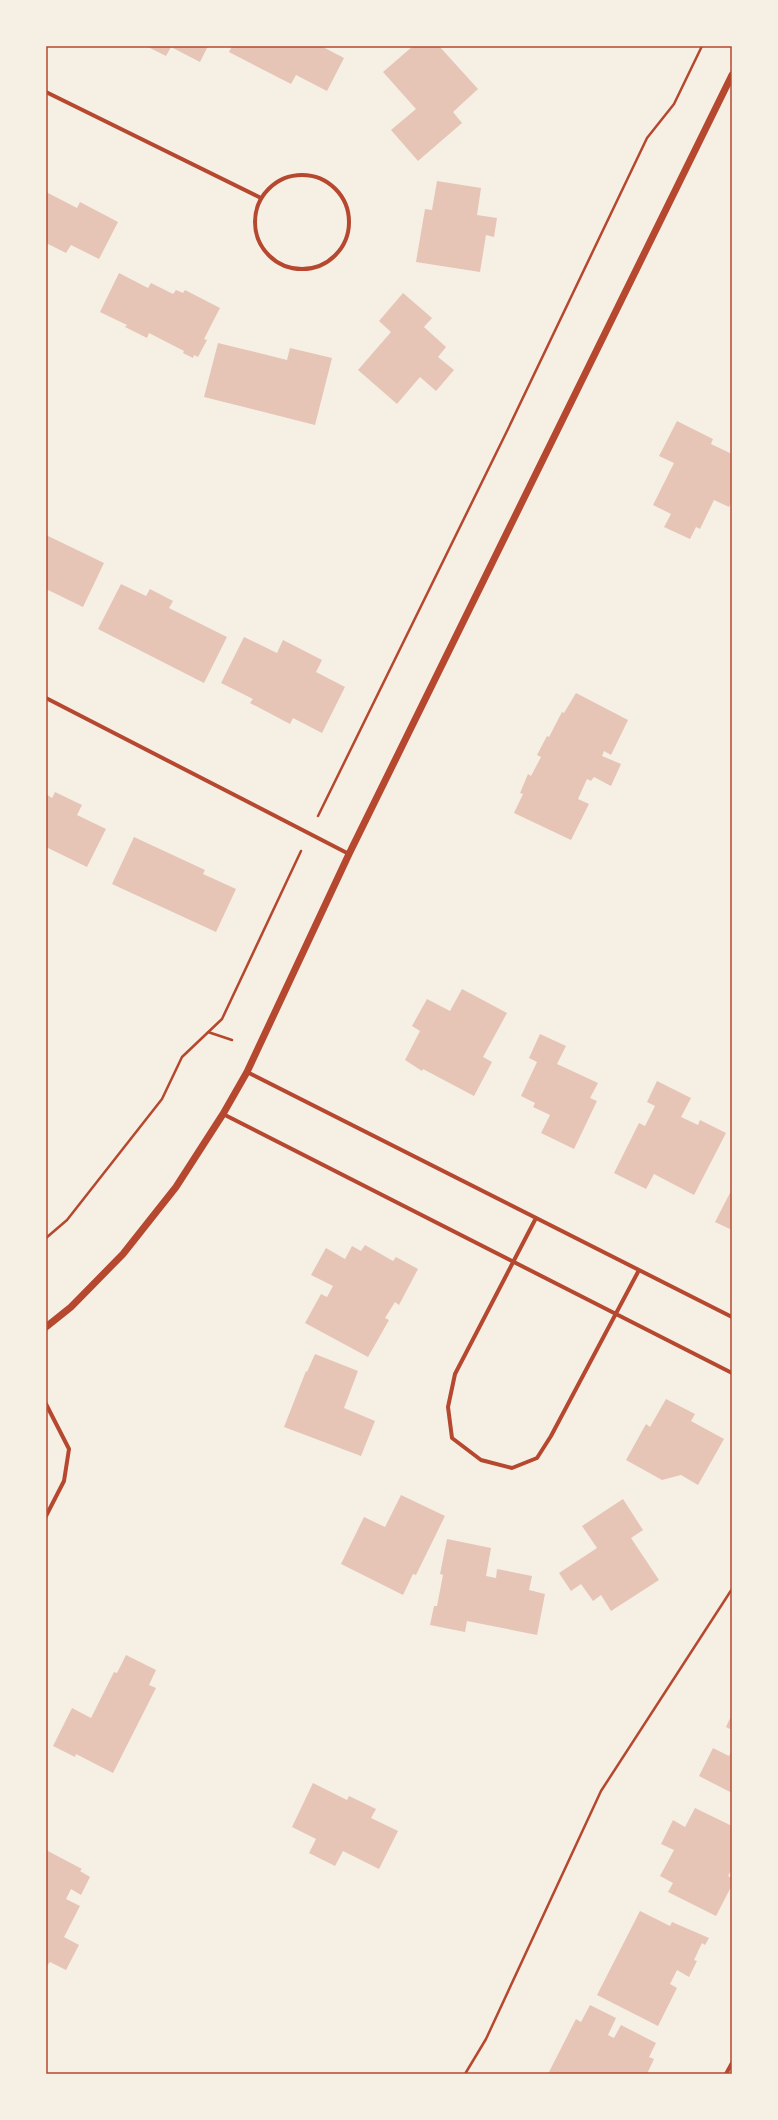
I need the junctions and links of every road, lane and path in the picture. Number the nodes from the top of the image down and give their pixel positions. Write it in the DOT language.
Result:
graph roads {
  1 [pos="702,46"];
  2 [pos="732,76"];
  3 [pos="46,92"];
  4 [pos="261,198"];
  5 [pos="46,698"];
  6 [pos="309,834"];
  7 [pos="349,854"];
  8 [pos="208,1032"];
  9 [pos="232,1040"];
  10 [pos="247,1072"];
  11 [pos="223,1114"];
  12 [pos="536,1218"];
  13 [pos="46,1238"];
  14 [pos="513,1262"];
  15 [pos="639,1270"];
  16 [pos="616,1314"];
  17 [pos="732,1317"];
  18 [pos="46,1327"];
  19 [pos="732,1373"];
  20 [pos="46,1404"];
  21 [pos="46,1516"];
  22 [pos="732,1589"];
  23 [pos="732,2063"];
  24 [pos="465,2074"];
  25 [pos="726,2074"];
  1 -- 6 [label="path"];
  2 -- 7 [label="street"];
  3 -- 4 [label="street"];
  4 -- 4 [label="street"];
  5 -- 6 [label="street"];
  6 -- 7 [label="street"];
  6 -- 8 [label="path"];
  7 -- 10 [label="street"];
  8 -- 9 [label="path"];
  8 -- 13 [label="path"];
  10 -- 11 [label="street"];
  10 -- 12 [label="street"];
  11 -- 14 [label="street"];
  11 -- 18 [label="street"];
  12 -- 14 [label="street"];
  12 -- 15 [label="street"];
  14 -- 16 [label="street"];
  14 -- 16 [label="street"];
  15 -- 16 [label="street"];
  15 -- 17 [label="street"];
  16 -- 19 [label="street"];
  20 -- 21 [label="street"];
  22 -- 24 [label="path"];
  23 -- 25 [label="street"];
}
